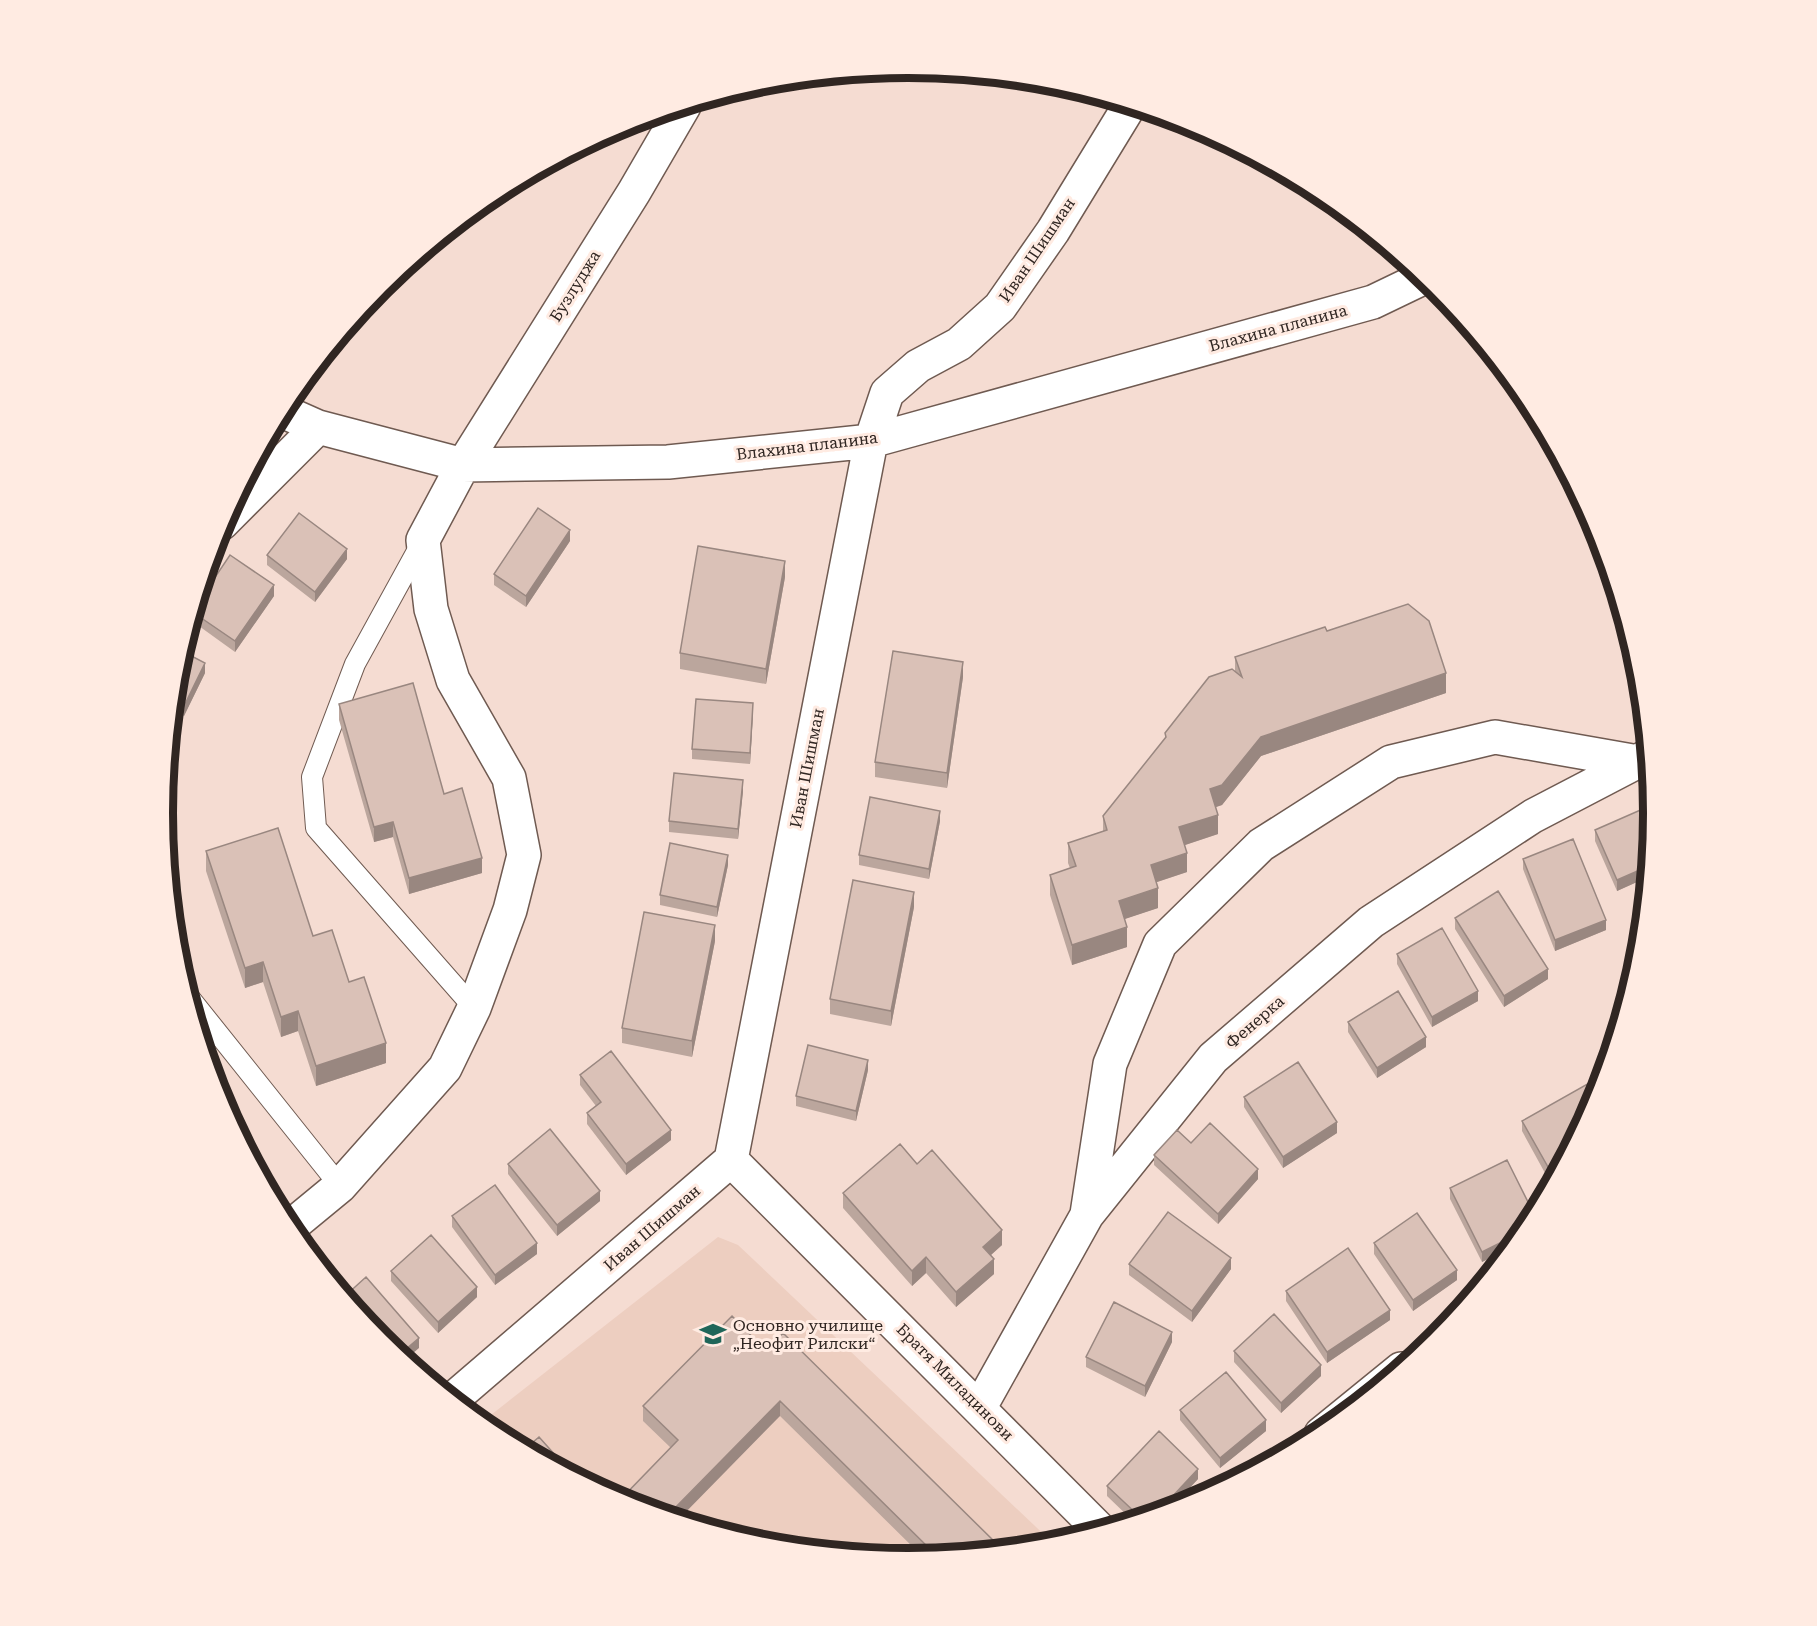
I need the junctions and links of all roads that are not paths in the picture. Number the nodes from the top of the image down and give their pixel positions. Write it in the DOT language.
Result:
graph roads {
  1 [pos="1126,111"];
  2 [pos="679,115"];
  3 [pos="1416,281"];
  4 [pos="291,415"];
  5 [pos="318,428"];
  6 [pos="871,441"];
  7 [pos="463,465"];
  8 [pos="242,503"];
  9 [pos="423,540"];
  10 [pos="1641,759"];
  11 [pos="1641,760"];
  12 [pos="474,1008"];
  13 [pos="202,1014"];
  14 [pos="731,1160"];
  15 [pos="340,1186"];
  16 [pos="1087,1215"];
  17 [pos="297,1221"];
  18 [pos="459,1394"];
  19 [pos="980,1407"];
  20 [pos="1094,1524"];
  1 -- 6 [label="street, Иван Шишман"];
  2 -- 7 [label="street, Бузлуджа"];
  3 -- 6 [label="street, Влахина планина"];
  4 -- 5 [label="street, Влахина планина"];
  5 -- 7 [label="street, Влахина планина"];
  5 -- 8 [label="street"];
  6 -- 7 [label="street, Влахина планина"];
  6 -- 14 [label="street, Иван Шишман"];
  7 -- 9 [label="street, Бузлуджа"];
  9 -- 12 [label="street"];
  9 -- 12 [label="lane"];
  10 -- 16 [label="street"];
  11 -- 16 [label="street, Фенерка"];
  12 -- 15 [label="street"];
  13 -- 15 [label="lane"];
  14 -- 18 [label="street, Иван Шишман"];
  14 -- 19 [label="street, Братя Миладинови"];
  15 -- 17 [label="street"];
  16 -- 19 [label="street, Фенерка"];
  19 -- 20 [label="street, Братя Миладинови"];
}
